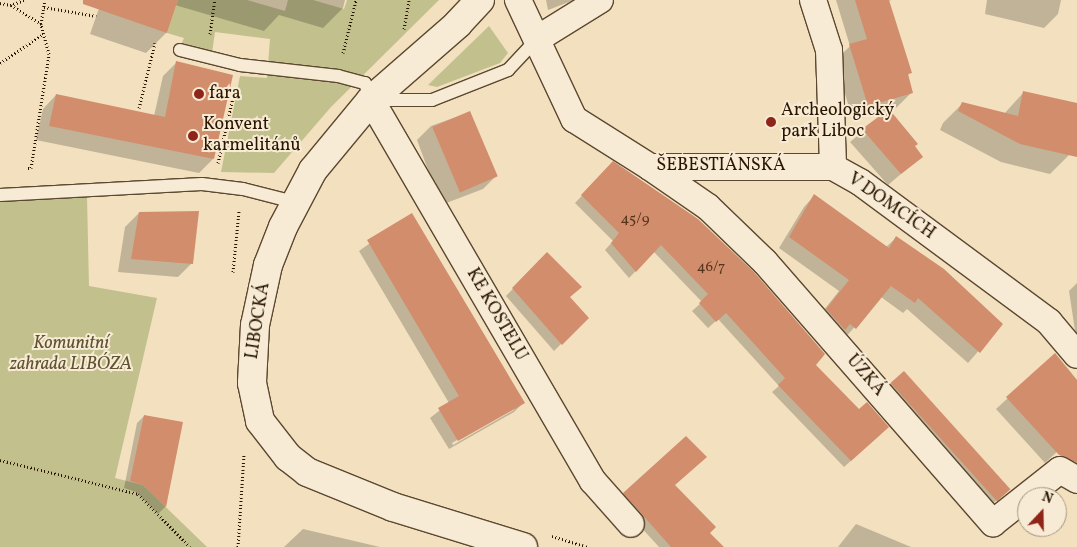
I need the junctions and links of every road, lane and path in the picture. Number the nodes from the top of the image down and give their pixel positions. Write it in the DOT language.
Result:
graph roads {
  1 [pos="24,0"];
  2 [pos="45,0"];
  3 [pos="215,0"];
  4 [pos="356,0"];
  5 [pos="409,0"];
  6 [pos="480,0"];
  7 [pos="518,0"];
  8 [pos="600,0"];
  9 [pos="813,0"];
  10 [pos="0,2"];
  11 [pos="11,5"];
  12 [pos="44,8"];
  13 [pos="96,16"];
  14 [pos="40,24"];
  15 [pos="403,33"];
  16 [pos="42,35"];
  17 [pos="537,39"];
  18 [pos="154,44"];
  19 [pos="180,50"];
  20 [pos="207,58"];
  21 [pos="0,63"];
  22 [pos="240,65"];
  23 [pos="338,76"];
  24 [pos="371,100"];
  25 [pos="139,108"];
  26 [pos="650,167"];
  27 [pos="833,167"];
  28 [pos="24,168"];
  29 [pos="243,189"];
  30 [pos="0,194"];
  31 [pos="294,202"];
  32 [pos="232,264"];
  33 [pos="1077,355"];
  34 [pos="244,451"];
  35 [pos="0,460"];
  36 [pos="1077,480"];
  37 [pos="631,524"];
  38 [pos="533,540"];
  39 [pos="190,547"];
  40 [pos="238,547"];
  41 [pos="587,547"];
  1 -- 11 [label="path"];
  2 -- 12 [label="path"];
  3 -- 20 [label="path"];
  4 -- 23 [label="path"];
  5 -- 15 [label="path"];
  6 -- 24 [label="street, LIBOCKÁ"];
  7 -- 17 [label="street, ŠEBESTIÁNSKÁ"];
  8 -- 17 [label="street"];
  9 -- 27 [label="street, V DOMCÍCH"];
  10 -- 11 [label="path"];
  11 -- 14 [label="path"];
  12 -- 13 [label="path"];
  12 -- 14 [label="path"];
  14 -- 16 [label="path"];
  16 -- 21 [label="path"];
  16 -- 28 [label="path"];
  17 -- 24 [label="lane"];
  17 -- 26 [label="street, ŠEBESTIÁNSKÁ"];
  18 -- 25 [label="path"];
  19 -- 20 [label="lane"];
  20 -- 22 [label="lane"];
  22 -- 23 [label="lane"];
  22 -- 29 [label="path"];
  23 -- 24 [label="lane"];
  24 -- 31 [label="street, LIBOCKÁ"];
  24 -- 37 [label="street, KE KOSTELU"];
  26 -- 27 [label="street, ŠEBESTIÁNSKÁ"];
  26 -- 36 [label="street, ÚZKÁ"];
  27 -- 33 [label="street, V DOMCÍCH"];
  29 -- 30 [label="lane"];
  29 -- 31 [label="lane"];
  29 -- 32 [label="path"];
  31 -- 38 [label="street, LIBOCKÁ"];
  34 -- 40 [label="path"];
  35 -- 39 [label="path"];
  38 -- 41 [label="path"];
}
